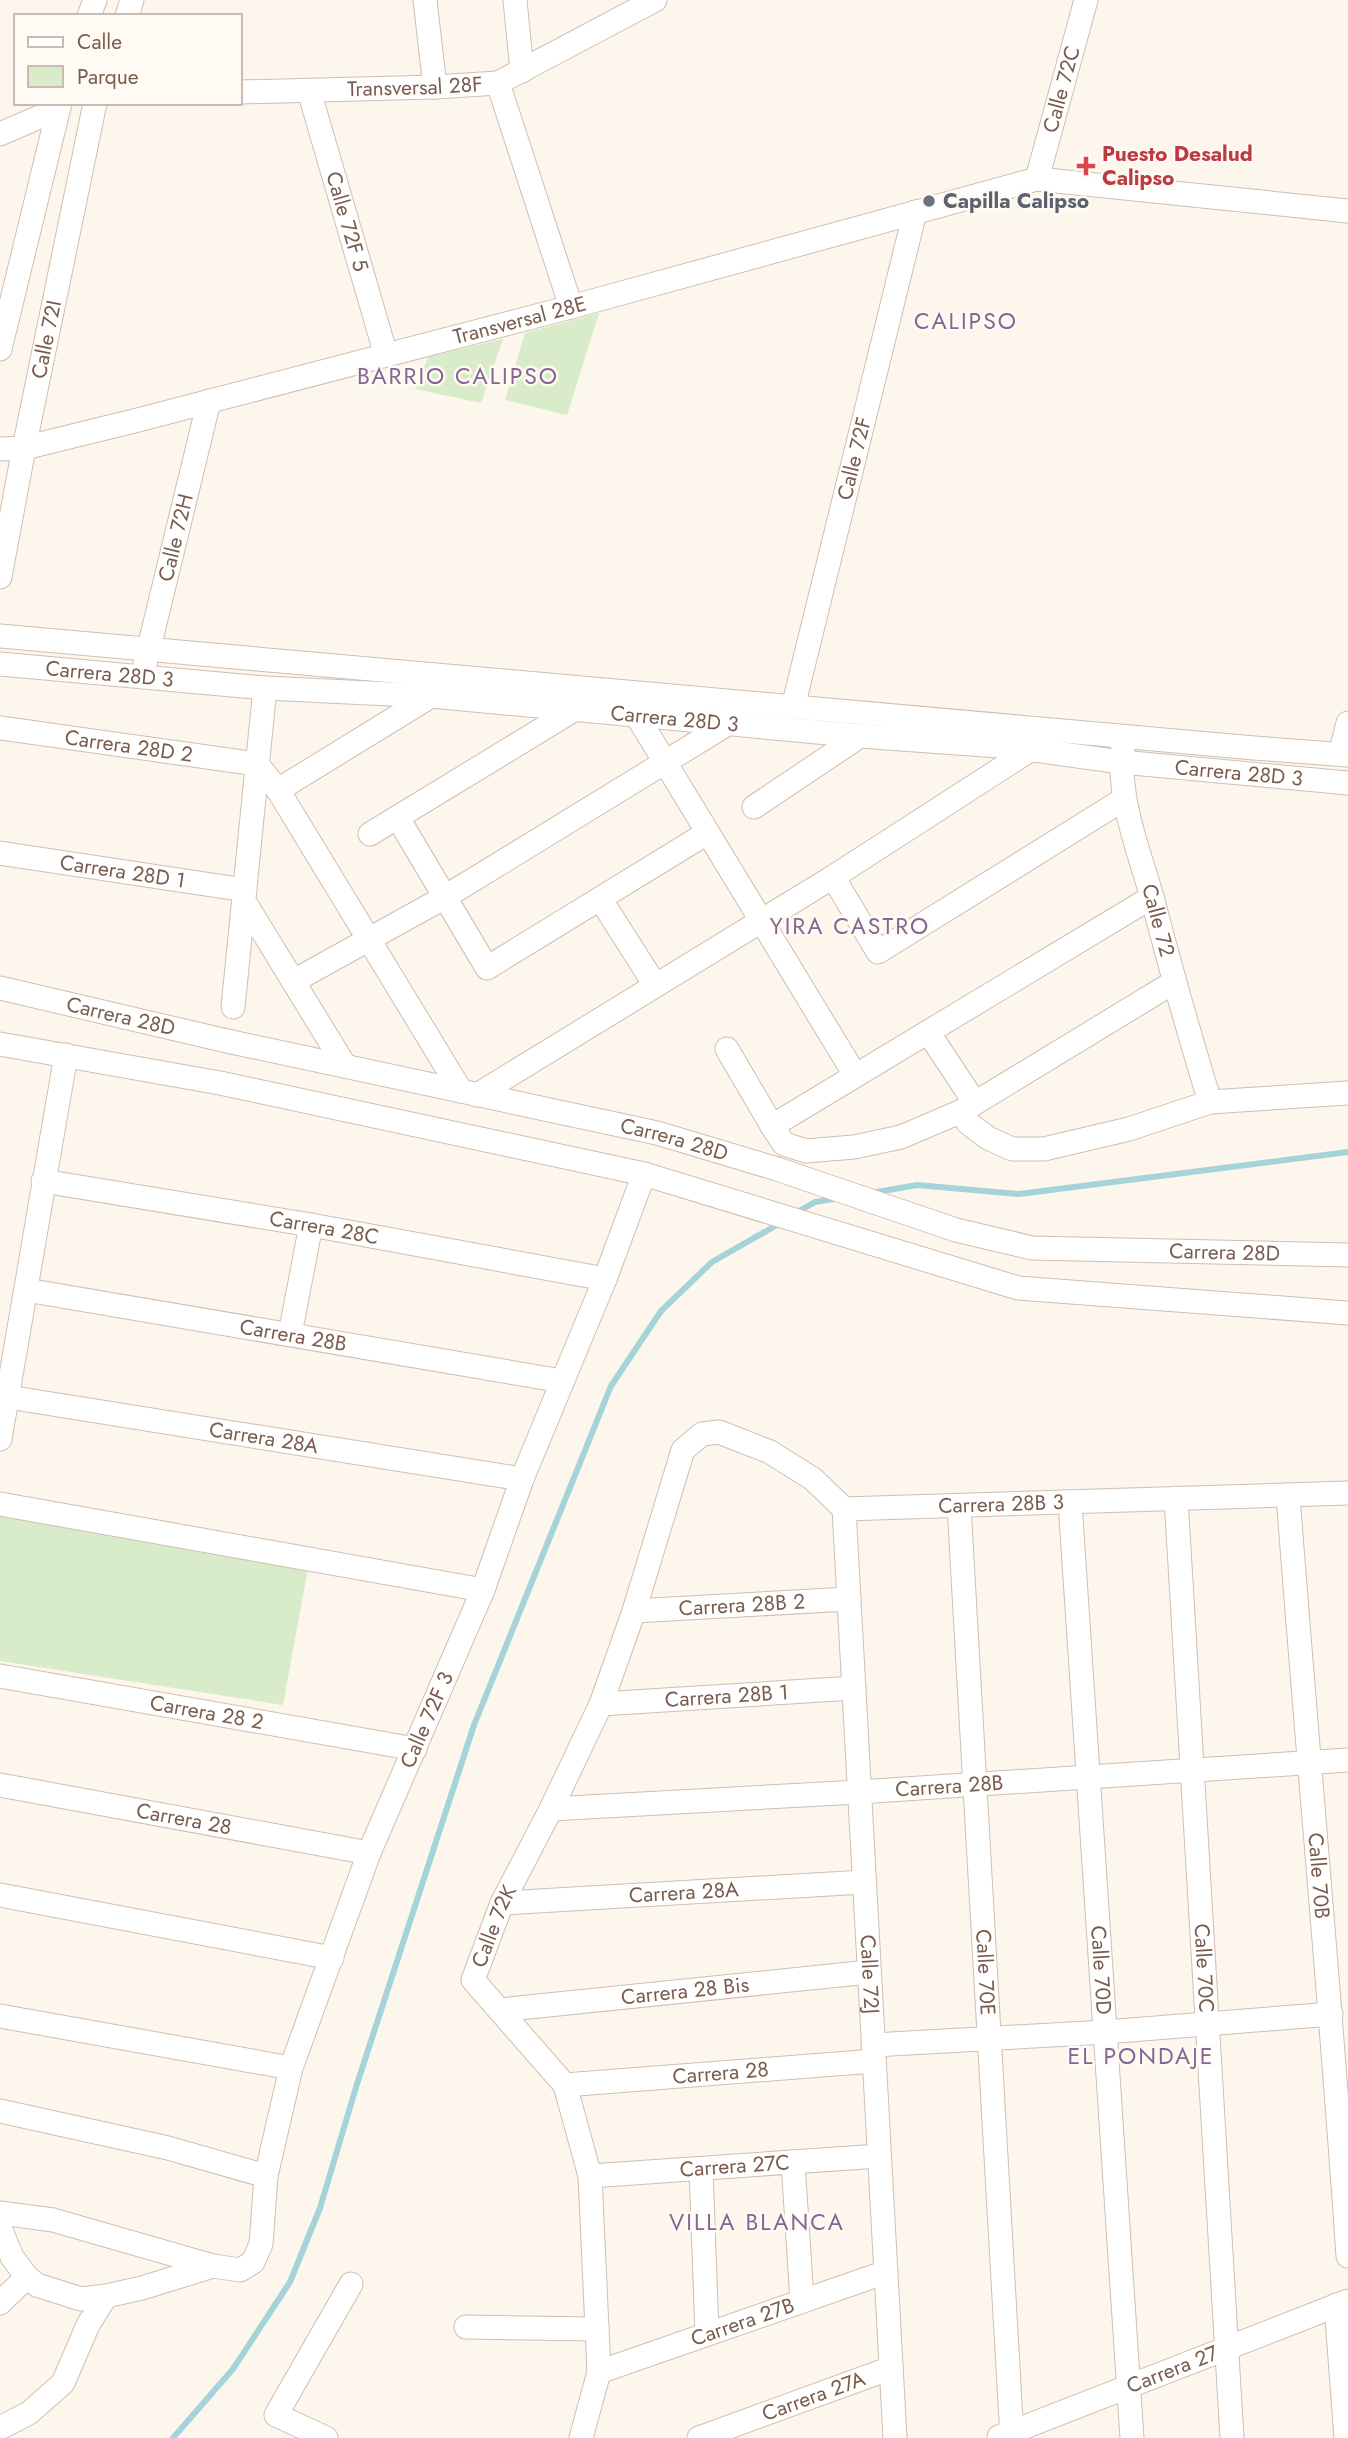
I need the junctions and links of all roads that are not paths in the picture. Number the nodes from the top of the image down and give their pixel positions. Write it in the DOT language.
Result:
graph roads {
  1 [pos="425,0"];
  2 [pos="514,0"];
  3 [pos="655,0"];
  4 [pos="1086,0"];
  5 [pos="522,71"];
  6 [pos="498,83"];
  7 [pos="435,88"];
  8 [pos="309,90"];
  9 [pos="242,93"];
  10 [pos="95,105"];
  11 [pos="59,106"];
  12 [pos="0,134"];
  13 [pos="1037,179"];
  14 [pos="1348,211"];
  15 [pos="915,212"];
  16 [pos="571,307"];
  17 [pos="0,349"];
  18 [pos="386,355"];
  19 [pos="209,401"];
  20 [pos="0,449"];
  21 [pos="24,449"];
  22 [pos="0,577"];
  23 [pos="0,636"];
  24 [pos="148,649"];
  25 [pos="0,664"];
  26 [pos="143,677"];
  27 [pos="265,688"];
  28 [pos="431,696"];
  29 [pos="793,707"];
  30 [pos="572,710"];
  31 [pos="637,716"];
  32 [pos="729,723"];
  33 [pos="1348,723"];
  34 [pos="0,729"];
  35 [pos="860,736"];
  36 [pos="1124,736"];
  37 [pos="1019,741"];
  38 [pos="1344,754"];
  39 [pos="1121,762"];
  40 [pos="257,764"];
  41 [pos="664,765"];
  42 [pos="1348,783"];
  43 [pos="278,790"];
  44 [pos="1124,799"];
  45 [pos="754,807"];
  46 [pos="398,818"];
  47 [pos="707,833"];
  48 [pos="370,834"];
  49 [pos="0,853"];
  50 [pos="833,877"];
  51 [pos="245,896"];
  52 [pos="445,897"];
  53 [pos="1152,897"];
  54 [pos="601,900"];
  55 [pos="761,921"];
  56 [pos="370,940"];
  57 [pos="294,981"];
  58 [pos="1174,982"];
  59 [pos="655,985"];
  60 [pos="0,988"];
  61 [pos="233,1007"];
  62 [pos="928,1032"];
  63 [pos="0,1044"];
  64 [pos="727,1049"];
  65 [pos="66,1055"];
  66 [pos="345,1066"];
  67 [pos="855,1075"];
  68 [pos="469,1093"];
  69 [pos="1348,1093"];
  70 [pos="1210,1102"];
  71 [pos="968,1107"];
  72 [pos="772,1126"];
  73 [pos="644,1174"];
  74 [pos="43,1181"];
  75 [pos="311,1225"];
  76 [pos="1348,1255"];
  77 [pos="605,1279"];
  78 [pos="26,1290"];
  79 [pos="1348,1313"];
  80 [pos="290,1334"];
  81 [pos="562,1381"];
  82 [pos="8,1397"];
  83 [pos="0,1439"];
  84 [pos="522,1479"];
  85 [pos="1348,1493"];
  86 [pos="1288,1495"];
  87 [pos="1176,1499"];
  88 [pos="1070,1502"];
  89 [pos="0,1504"];
  90 [pos="959,1506"];
  91 [pos="844,1509"];
  92 [pos="483,1590"];
  93 [pos="849,1599"];
  94 [pos="634,1611"];
  95 [pos="0,1676"];
  96 [pos="854,1688"];
  97 [pos="601,1704"];
  98 [pos="415,1749"];
  99 [pos="1348,1760"];
  100 [pos="1308,1762"];
  101 [pos="1192,1770"];
  102 [pos="1088,1777"];
  103 [pos="975,1784"];
  104 [pos="0,1785"];
  105 [pos="859,1792"];
  106 [pos="551,1809"];
  107 [pos="369,1853"];
  108 [pos="864,1882"];
  109 [pos="0,1895"];
  110 [pos="502,1903"];
  111 [pos="332,1958"];
  112 [pos="869,1972"];
  113 [pos="500,2010"];
  114 [pos="1331,2014"];
  115 [pos="0,2016"];
  116 [pos="1207,2024"];
  117 [pos="1105,2032"];
  118 [pos="989,2038"];
  119 [pos="874,2053"];
  120 [pos="290,2068"];
  121 [pos="565,2085"];
  122 [pos="0,2110"];
  123 [pos="879,2156"];
  124 [pos="793,2162"];
  125 [pos="701,2169"];
  126 [pos="266,2176"];
  127 [pos="590,2176"];
  128 [pos="0,2213"];
  129 [pos="0,2228"];
  130 [pos="1348,2256"];
  131 [pos="213,2266"];
  132 [pos="886,2272"];
  133 [pos="27,2277"];
  134 [pos="351,2284"];
  135 [pos="106,2296"];
  136 [pos="802,2301"];
  137 [pos="0,2303"];
  138 [pos="1342,2303"];
  139 [pos="466,2327"];
  140 [pos="597,2329"];
  141 [pos="707,2334"];
  142 [pos="1227,2348"];
  143 [pos="891,2368"];
  144 [pos="599,2372"];
  145 [pos="1128,2386"];
  146 [pos="0,2428"];
  147 [pos="1007,2436"];
  148 [pos="326,2438"];
  149 [pos="581,2438"];
  150 [pos="699,2438"];
  151 [pos="895,2438"];
  152 [pos="1132,2438"];
  153 [pos="1232,2438"];
  154 [pos="1346,2438"];
  1 -- 7 [label="street"];
  2 -- 5 [label="street"];
  3 -- 5 [label="street, Transversal 28F"];
  4 -- 13 [label="street, Calle 72C"];
  5 -- 6 [label="street, Transversal 28F"];
  6 -- 7 [label="street, Transversal 28F"];
  6 -- 16 [label="street"];
  7 -- 8 [label="street, Transversal 28F"];
  8 -- 9 [label="street, Transversal 28F"];
  8 -- 18 [label="street, Calle 72F 5"];
  10 -- 21 [label="street, Calle 72I"];
  11 -- 12 [label="street"];
  11 -- 17 [label="street, Calle 72I"];
  13 -- 14 [label="street"];
  13 -- 15 [label="street, Transversal 28E"];
  15 -- 16 [label="street, Transversal 28E"];
  15 -- 29 [label="street, Calle 72F"];
  16 -- 18 [label="street, Transversal 28E"];
  18 -- 19 [label="street, Transversal 28E"];
  19 -- 21 [label="street, Transversal 28E"];
  19 -- 24 [label="street, Calle 72H"];
  20 -- 21 [label="street, Transversal 28E"];
  21 -- 22 [label="street, Calle 72I"];
  23 -- 24 [label="street, Carrera 28D 3"];
  24 -- 26 [label="street, Calle 72H"];
  24 -- 29 [label="street, Carrera 28D 3"];
  25 -- 26 [label="street, Carrera 28D 3"];
  26 -- 27 [label="street, Carrera 28D 3"];
  27 -- 28 [label="street, Carrera 28D 3"];
  27 -- 40 [label="street"];
  28 -- 30 [label="street, Carrera 28D 3"];
  28 -- 43 [label="street"];
  29 -- 37 [label="street, Carrera 28D 3"];
  30 -- 31 [label="street, Carrera 28D 3"];
  30 -- 46 [label="street"];
  31 -- 32 [label="street, Carrera 28D 3"];
  31 -- 41 [label="street"];
  32 -- 35 [label="street, Carrera 28D 3"];
  32 -- 41 [label="street"];
  33 -- 38 [label="street"];
  34 -- 40 [label="street, Carrera 28D 2"];
  35 -- 37 [label="street, Carrera 28D 3"];
  35 -- 45 [label="street"];
  36 -- 37 [label="street, Carrera 28D 3"];
  36 -- 38 [label="street, Carrera 28D 3"];
  36 -- 39 [label="street, Calle 72"];
  37 -- 39 [label="street, Carrera 28D 3"];
  37 -- 50 [label="street"];
  39 -- 42 [label="street, Carrera 28D 3"];
  39 -- 44 [label="street, Calle 72"];
  40 -- 43 [label="street"];
  40 -- 51 [label="street"];
  41 -- 47 [label="street"];
  41 -- 52 [label="street"];
  43 -- 56 [label="street"];
  44 -- 50 [label="street"];
  44 -- 53 [label="street, Calle 72"];
  46 -- 48 [label="street"];
  46 -- 52 [label="street"];
  47 -- 54 [label="street"];
  47 -- 55 [label="street"];
  49 -- 51 [label="street, Carrera 28D 1"];
  50 -- 55 [label="street"];
  51 -- 57 [label="street"];
  51 -- 61 [label="street"];
  52 -- 54 [label="street"];
  52 -- 56 [label="street"];
  53 -- 58 [label="street, Calle 72"];
  53 -- 62 [label="street"];
  54 -- 59 [label="street"];
  55 -- 59 [label="street"];
  55 -- 67 [label="street"];
  56 -- 57 [label="street"];
  56 -- 68 [label="street"];
  57 -- 66 [label="street"];
  58 -- 70 [label="street, Calle 72"];
  58 -- 71 [label="street"];
  59 -- 68 [label="street"];
  60 -- 66 [label="street, Carrera 28D"];
  62 -- 67 [label="street"];
  62 -- 71 [label="street"];
  63 -- 65 [label="street, Carrera 28D"];
  64 -- 72 [label="street"];
  65 -- 73 [label="street, Carrera 28D"];
  65 -- 74 [label="street"];
  66 -- 68 [label="street, Carrera 28D"];
  67 -- 72 [label="street"];
  68 -- 76 [label="street, Carrera 28D"];
  69 -- 70 [label="street"];
  70 -- 71 [label="street"];
  71 -- 72 [label="street"];
  73 -- 77 [label="street, Calle 72F 3"];
  73 -- 79 [label="street, Carrera 28D"];
  74 -- 75 [label="street, Carrera 28C"];
  74 -- 78 [label="street"];
  75 -- 77 [label="street, Carrera 28C"];
  75 -- 80 [label="street"];
  77 -- 81 [label="street, Calle 72F 3"];
  78 -- 80 [label="street, Carrera 28B"];
  78 -- 82 [label="street"];
  80 -- 81 [label="street, Carrera 28B"];
  81 -- 84 [label="street, Calle 72F 3"];
  82 -- 83 [label="street"];
  82 -- 84 [label="street, Carrera 28A"];
  84 -- 92 [label="street, Calle 72F 3"];
  85 -- 86 [label="street, Carrera 28B 3"];
  86 -- 87 [label="street, Carrera 28B 3"];
  86 -- 100 [label="street, Calle 70B"];
  87 -- 88 [label="street, Carrera 28B 3"];
  87 -- 101 [label="street, Calle 70C"];
  88 -- 90 [label="street, Carrera 28B 3"];
  88 -- 102 [label="street, Calle 70D"];
  89 -- 92 [label="street"];
  90 -- 91 [label="street, Carrera 28B 3"];
  90 -- 103 [label="street, Calle 70E"];
  91 -- 93 [label="street, Calle 72J"];
  91 -- 94 [label="street, Calle 72K"];
  92 -- 98 [label="street, Calle 72F 3"];
  93 -- 94 [label="street, Carrera 28B 2"];
  93 -- 96 [label="street, Calle 72J"];
  94 -- 97 [label="street, Calle 72K"];
  95 -- 98 [label="street, Carrera 28 2"];
  96 -- 97 [label="street, Carrera 28B 1"];
  96 -- 105 [label="street, Calle 72J"];
  97 -- 106 [label="street, Calle 72K"];
  98 -- 107 [label="street, Calle 72F 3"];
  99 -- 100 [label="street, Carrera 28B"];
  100 -- 101 [label="street, Carrera 28B"];
  100 -- 114 [label="street, Calle 70B"];
  101 -- 102 [label="street, Carrera 28B"];
  101 -- 116 [label="street, Calle 70C"];
  102 -- 103 [label="street, Carrera 28B"];
  102 -- 117 [label="street, Calle 70D"];
  103 -- 105 [label="street, Carrera 28B"];
  103 -- 118 [label="street, Calle 70E"];
  104 -- 107 [label="street, Carrera 28"];
  105 -- 106 [label="street, Carrera 28B"];
  105 -- 108 [label="street, Calle 72J"];
  106 -- 110 [label="street, Calle 72K"];
  107 -- 111 [label="street, Calle 72F 3"];
  108 -- 110 [label="street, Carrera 28A"];
  108 -- 112 [label="street, Calle 72J"];
  109 -- 111 [label="street"];
  110 -- 113 [label="street, Calle 72K"];
  111 -- 120 [label="street, Calle 72F 3"];
  112 -- 113 [label="street, Carrera 28 Bis"];
  112 -- 119 [label="street, Calle 72J"];
  113 -- 121 [label="street, Calle 72K"];
  114 -- 116 [label="street, Carrera 28"];
  114 -- 130 [label="street, Calle 70B"];
  115 -- 120 [label="street"];
  116 -- 117 [label="street, Carrera 28"];
  116 -- 142 [label="street, Calle 70C"];
  117 -- 118 [label="street, Carrera 28"];
  117 -- 145 [label="street, Calle 70D"];
  118 -- 119 [label="street, Carrera 28"];
  118 -- 147 [label="street, Calle 70E"];
  119 -- 121 [label="street, Carrera 28"];
  119 -- 123 [label="street, Calle 72J"];
  120 -- 126 [label="street, Calle 72F 3"];
  121 -- 127 [label="street, Calle 72K"];
  122 -- 126 [label="street"];
  123 -- 124 [label="street, Carrera 27C"];
  123 -- 132 [label="street, Calle 72J"];
  124 -- 125 [label="street, Carrera 27C"];
  124 -- 136 [label="street"];
  125 -- 127 [label="street, Carrera 27C"];
  125 -- 141 [label="street"];
  126 -- 131 [label="street, Calle 72F 3"];
  127 -- 140 [label="street, Calle 72K"];
  128 -- 131 [label="street"];
  129 -- 133 [label="street"];
  131 -- 135 [label="street"];
  132 -- 136 [label="street, Carrera 27B"];
  132 -- 143 [label="street, Calle 72J"];
  133 -- 135 [label="street"];
  133 -- 137 [label="street"];
  134 -- 148 [label="street"];
  135 -- 146 [label="street"];
  136 -- 141 [label="street, Carrera 27B"];
  138 -- 142 [label="street, Carrera 27"];
  138 -- 154 [label="street"];
  139 -- 140 [label="street"];
  140 -- 144 [label="street, Calle 72K"];
  141 -- 144 [label="street, Carrera 27B"];
  142 -- 145 [label="street, Carrera 27"];
  142 -- 153 [label="street, Calle 70C"];
  143 -- 150 [label="street, Carrera 27A"];
  143 -- 151 [label="street, Calle 72J"];
  144 -- 149 [label="street, Calle 72K"];
  145 -- 147 [label="street, Carrera 27"];
  145 -- 152 [label="street, Calle 70D"];
}
